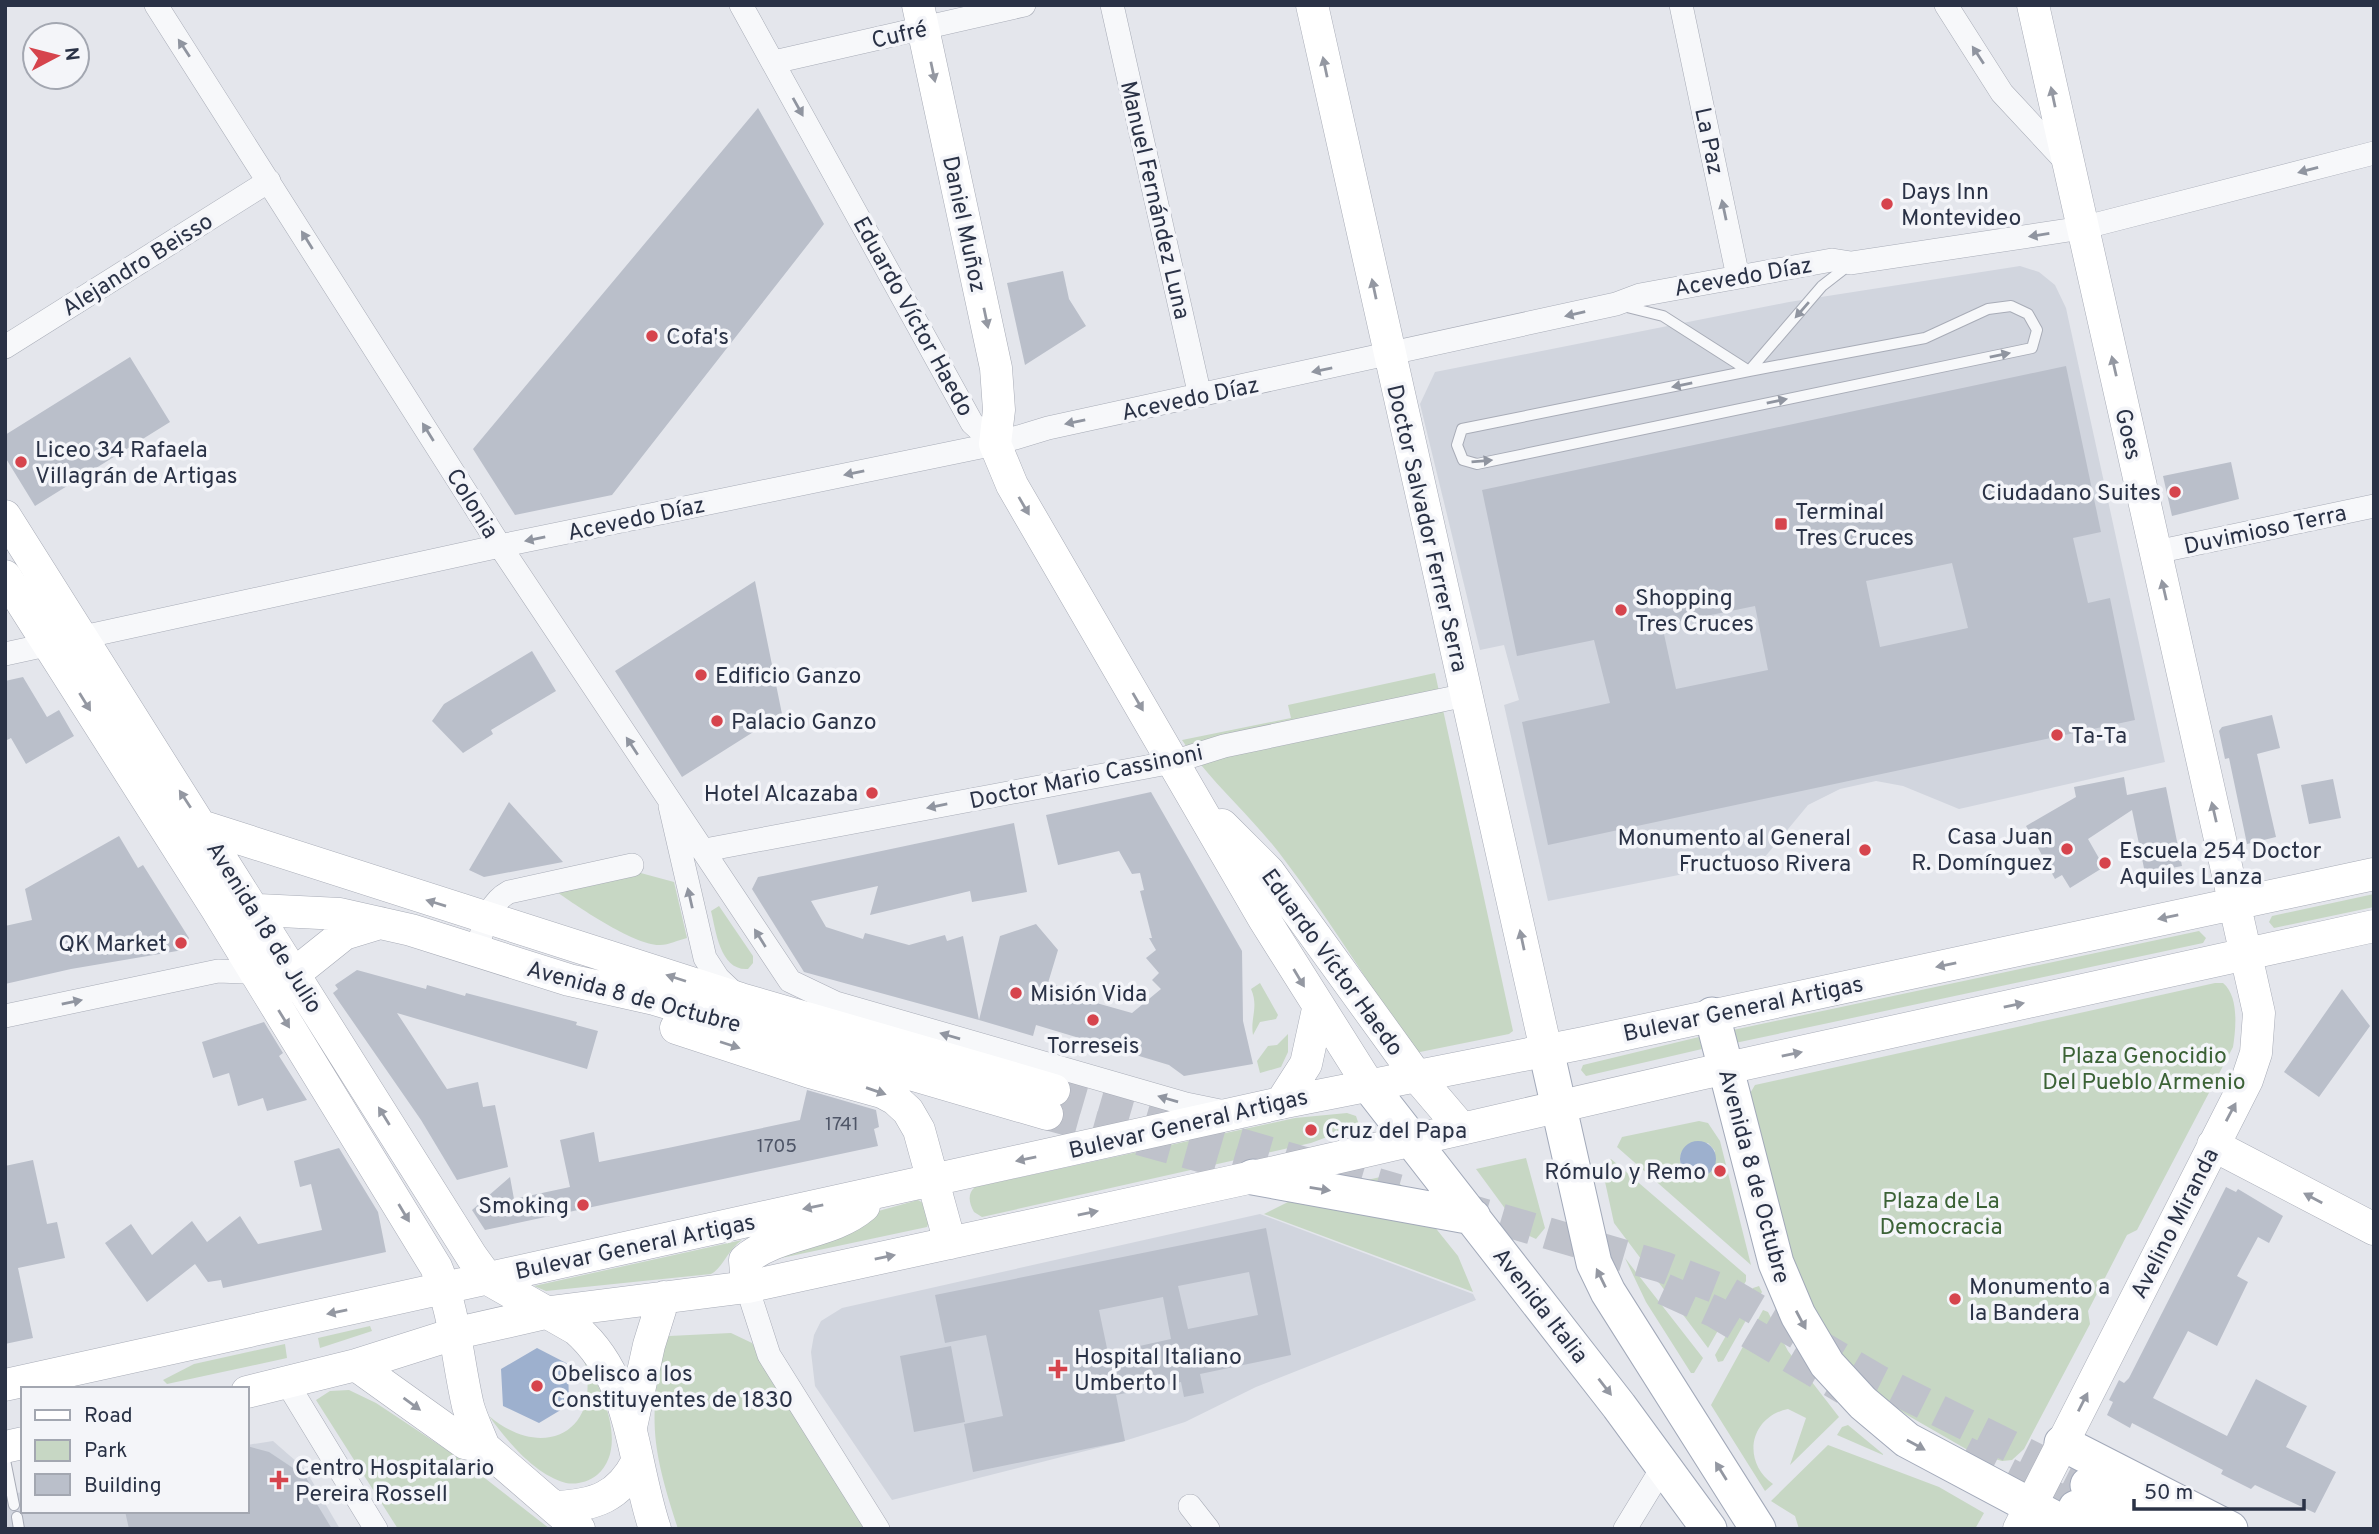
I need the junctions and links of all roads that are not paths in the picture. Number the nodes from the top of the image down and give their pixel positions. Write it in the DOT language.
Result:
graph roads {
  1 [pos="156,5"];
  2 [pos="740,5"];
  3 [pos="1024,5"];
  4 [pos="1112,5"];
  5 [pos="1312,5"];
  6 [pos="1681,5"];
  7 [pos="1946,5"];
  8 [pos="2034,5"];
  9 [pos="921,17"];
  10 [pos="774,62"];
  11 [pos="2374,153"];
  12 [pos="2068,164"];
  13 [pos="269,181"];
  14 [pos="2082,229"];
  15 [pos="1851,263"];
  16 [pos="1738,277"];
  17 [pos="1616,304"];
  18 [pos="5,347"];
  19 [pos="1389,356"];
  20 [pos="1749,371"];
  21 [pos="1200,396"];
  22 [pos="995,444"];
  23 [pos="2374,506"];
  24 [pos="5,516"];
  25 [pos="500,546"];
  26 [pos="2156,552"];
  27 [pos="5,576"];
  28 [pos="81,638"];
  29 [pos="48,645"];
  30 [pos="5,654"];
  31 [pos="1466,695"];
  32 [pos="1173,762"];
  33 [pos="669,803"];
  34 [pos="1198,804"];
  35 [pos="204,827"];
  36 [pos="705,850"];
  37 [pos="632,865"];
  38 [pos="2374,874"];
  39 [pos="2235,902"];
  40 [pos="216,908"];
  41 [pos="254,910"];
  42 [pos="486,919"];
  43 [pos="380,923"];
  44 [pos="2374,926"];
  45 [pos="476,951"];
  46 [pos="2246,953"];
  47 [pos="255,972"];
  48 [pos="294,974"];
  49 [pos="600,989"];
  50 [pos="741,999"];
  51 [pos="1318,1009"];
  52 [pos="1712,1015"];
  53 [pos="5,1016"];
  54 [pos="1546,1050"];
  55 [pos="1725,1068"];
  56 [pos="1415,1074"];
  57 [pos="1368,1084"];
  58 [pos="1281,1103"];
  59 [pos="1559,1107"];
  60 [pos="1235,1114"];
  61 [pos="1461,1128"];
  62 [pos="1412,1139"];
  63 [pos="2213,1145"];
  64 [pos="1252,1177"];
  65 [pos="933,1180"];
  66 [pos="880,1193"];
  67 [pos="1473,1217"];
  68 [pos="2374,1230"];
  69 [pos="950,1243"];
  70 [pos="488,1279"];
  71 [pos="747,1287"];
  72 [pos="446,1289"];
  73 [pos="664,1297"];
  74 [pos="550,1312"];
  75 [pos="457,1334"];
  76 [pos="356,1365"];
  77 [pos="287,1383"];
  78 [pos="5,1385"];
  79 [pos="248,1392"];
  80 [pos="631,1427"];
  81 [pos="2062,1443"];
  82 [pos="484,1447"];
  83 [pos="5,1460"];
  84 [pos="637,1462"];
  85 [pos="1664,1465"];
  86 [pos="14,1505"];
  87 [pos="1190,1506"];
  88 [pos="557,1507"];
  89 [pos="2079,1507"];
  90 [pos="2024,1518"];
  91 [pos="376,1529"];
  92 [pos="579,1529"];
  93 [pos="655,1529"];
  94 [pos="878,1529"];
  95 [pos="1208,1529"];
  96 [pos="1625,1529"];
  97 [pos="1709,1529"];
  98 [pos="1758,1529"];
  99 [pos="2118,1529"];
  100 [pos="2176,1529"];
  101 [pos="2230,1529"];
  13 -- 1 [label="street, Colonia, one-way"];
  2 -- 10 [label="street, Eduardo Víctor Haedo"];
  3 -- 9 [label="street, Cufré"];
  4 -- 21 [label="street, Manuel Fernández Luna"];
  19 -- 5 [label="main road, Doctor Salvador Ferrer Serra, one-way"];
  16 -- 6 [label="street, La Paz, one-way"];
  12 -- 7 [label="street, one-way"];
  12 -- 8 [label="main road, Goes, one-way"];
  9 -- 10 [label="street, Cufré"];
  9 -- 22 [label="main road, Daniel Muñoz, one-way"];
  10 -- 22 [label="street, Eduardo Víctor Haedo, one-way"];
  11 -- 14 [label="street, Acevedo Díaz, one-way"];
  12 -- 14 [label="main road, Goes"];
  13 -- 18 [label="street, Alejandro Beisso"];
  25 -- 13 [label="street, Colonia, one-way"];
  14 -- 15 [label="street, Acevedo Díaz, one-way"];
  26 -- 14 [label="main road, Goes, one-way"];
  15 -- 16 [label="street, Acevedo Díaz"];
  15 -- 20 [label="lane, one-way"];
  16 -- 17 [label="street, Acevedo Díaz"];
  17 -- 19 [label="street, Acevedo Díaz, one-way"];
  17 -- 20 [label="lane"];
  19 -- 21 [label="street, Acevedo Díaz, one-way"];
  19 -- 31 [label="main road, Doctor Salvador Ferrer Serra"];
  20 -- 20 [label="lane, one-way"];
  21 -- 22 [label="street, Acevedo Díaz, one-way"];
  22 -- 25 [label="street, Acevedo Díaz, one-way"];
  22 -- 32 [label="main road, Eduardo Víctor Haedo, one-way"];
  23 -- 26 [label="street, Duvimioso Terra"];
  24 -- 28 [label="main road, Avenida 18 de Julio"];
  25 -- 28 [label="street, Acevedo Díaz"];
  33 -- 25 [label="street, Colonia, one-way"];
  39 -- 26 [label="main road, Goes, one-way"];
  27 -- 29 [label="main road, Avenida 18 de Julio"];
  28 -- 29 [label="street, Acevedo Díaz"];
  35 -- 28 [label="main road, Avenida 18 de Julio, one-way"];
  29 -- 30 [label="street, Acevedo Díaz"];
  29 -- 40 [label="main road, Avenida 18 de Julio, one-way"];
  31 -- 32 [label="street, Doctor Mario Cassinoni"];
  54 -- 31 [label="main road, Doctor Salvador Ferrer Serra, one-way"];
  32 -- 34 [label="main road, Eduardo Víctor Haedo"];
  32 -- 36 [label="street, Doctor Mario Cassinoni, one-way"];
  33 -- 36 [label="street, Colonia"];
  50 -- 33 [label="street, Avenida 8 de Octubre, one-way"];
  34 -- 51 [label="main road, Eduardo Víctor Haedo, one-way"];
  34 -- 56 [label="main road, Eduardo Víctor Haedo"];
  35 -- 41 [label="main road, Avenida 18 de Julio"];
  42 -- 35 [label="main road, Avenida 8 de Octubre, one-way"];
  60 -- 36 [label="street, Colonia, one-way"];
  37 -- 42 [label="street"];
  38 -- 39 [label="main road, Bulevar General Artigas"];
  39 -- 46 [label="main road, Avelino Miranda"];
  39 -- 52 [label="main road, Bulevar General Artigas, one-way"];
  40 -- 41 [label="main road, Avenida 8 de Octubre"];
  40 -- 47 [label="main road, Avenida 18 de Julio"];
  41 -- 43 [label="main road, Avenida 8 de Octubre"];
  41 -- 48 [label="main road, Avenida 18 de Julio"];
  42 -- 45 [label="street"];
  50 -- 42 [label="main road, Avenida 8 de Octubre, one-way"];
  43 -- 45 [label="main road, Avenida 8 de Octubre"];
  43 -- 48 [label="main road"];
  44 -- 46 [label="main road, Bulevar General Artigas"];
  45 -- 49 [label="main road, Avenida 8 de Octubre"];
  55 -- 46 [label="main road, Bulevar General Artigas, one-way"];
  63 -- 46 [label="main road, Avelino Miranda, one-way"];
  47 -- 48 [label="street"];
  53 -- 47 [label="street, one-way"];
  47 -- 72 [label="main road, Avenida 18 de Julio, one-way"];
  70 -- 48 [label="main road, Avenida 18 de Julio, one-way"];
  49 -- 50 [label="main road, Avenida 8 de Octubre"];
  49 -- 65 [label="main road, one-way"];
  51 -- 57 [label="main road, Eduardo Víctor Haedo"];
  51 -- 58 [label="main road"];
  52 -- 54 [label="main road, Bulevar General Artigas"];
  52 -- 55 [label="main road, Avenida 8 de Octubre"];
  54 -- 56 [label="main road, Bulevar General Artigas"];
  54 -- 59 [label="main road"];
  55 -- 59 [label="main road, Bulevar General Artigas"];
  55 -- 90 [label="main road, Avenida 8 de Octubre, one-way"];
  56 -- 57 [label="main road, Bulevar General Artigas"];
  56 -- 61 [label="main road, Eduardo Víctor Haedo"];
  57 -- 58 [label="main road, Bulevar General Artigas"];
  57 -- 62 [label="main road, Avenida Italia"];
  58 -- 60 [label="main road, Bulevar General Artigas"];
  59 -- 61 [label="main road, Bulevar General Artigas"];
  98 -- 59 [label="main road, one-way"];
  60 -- 65 [label="main road, Bulevar General Artigas, one-way"];
  61 -- 62 [label="main road, Bulevar General Artigas"];
  62 -- 64 [label="main road, Bulevar General Artigas"];
  62 -- 67 [label="main road, Avenida Italia"];
  68 -- 63 [label="main road, one-way"];
  81 -- 63 [label="main road, Avelino Miranda, one-way"];
  64 -- 67 [label="main road, one-way"];
  69 -- 64 [label="main road, Bulevar General Artigas, one-way"];
  65 -- 66 [label="main road, Bulevar General Artigas"];
  65 -- 69 [label="main road"];
  66 -- 70 [label="main road, Bulevar General Artigas, one-way"];
  66 -- 71 [label="main road"];
  67 -- 85 [label="main road, Avenida Italia, one-way"];
  71 -- 69 [label="main road, Bulevar General Artigas, one-way"];
  70 -- 72 [label="main road, Bulevar General Artigas"];
  70 -- 74 [label="main road, Avenida 18 de Julio"];
  71 -- 73 [label="main road, Bulevar General Artigas"];
  71 -- 94 [label="street"];
  72 -- 75 [label="main road, Avenida 18 de Julio"];
  72 -- 78 [label="main road, Bulevar General Artigas, one-way"];
  73 -- 74 [label="main road, Bulevar General Artigas"];
  73 -- 80 [label="main road"];
  74 -- 75 [label="main road, Bulevar General Artigas"];
  74 -- 80 [label="main road"];
  75 -- 76 [label="main road, Bulevar General Artigas"];
  75 -- 82 [label="main road"];
  76 -- 77 [label="main road, Bulevar General Artigas"];
  76 -- 82 [label="main road, one-way"];
  77 -- 79 [label="main road, Bulevar General Artigas"];
  77 -- 91 [label="street"];
  80 -- 84 [label="main road"];
  81 -- 90 [label="main road, Avelino Miranda"];
  81 -- 101 [label="main road"];
  82 -- 88 [label="main road"];
  83 -- 86 [label="lane"];
  84 -- 88 [label="main road"];
  84 -- 93 [label="main road"];
  85 -- 96 [label="street"];
  85 -- 97 [label="main road, Avenida Italia"];
  87 -- 95 [label="street"];
  88 -- 92 [label="main road"];
  89 -- 90 [label="main road, Avenida 8 de Octubre"];
  89 -- 99 [label="main road, Avenida 8 de Octubre"];
  89 -- 100 [label="main road, Avenida 8 de Octubre"];
}
